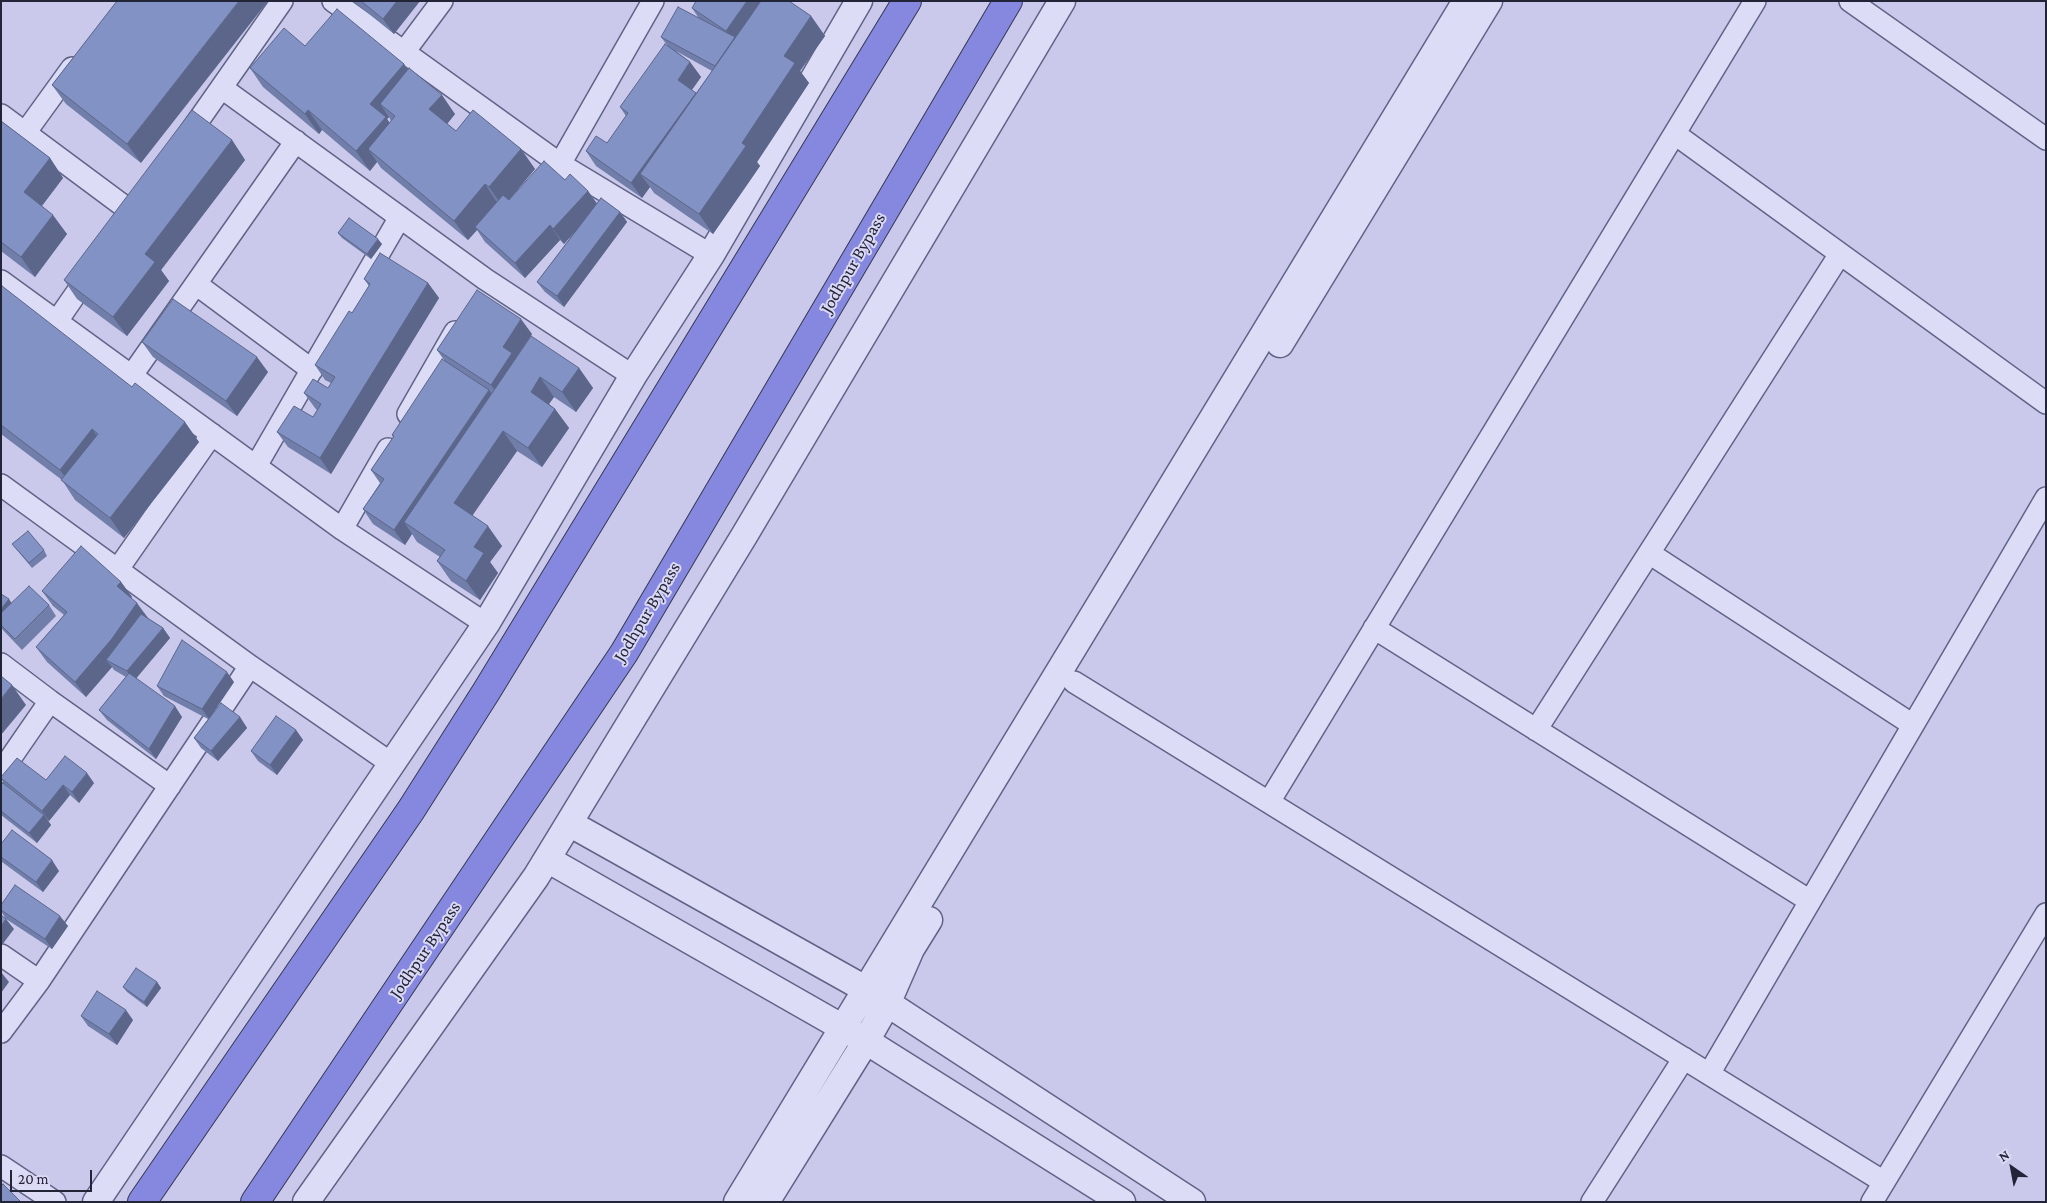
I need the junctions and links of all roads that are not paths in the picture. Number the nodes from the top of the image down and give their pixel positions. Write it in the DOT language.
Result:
graph roads {
  1 [pos="282,1"];
  2 [pos="333,1"];
  3 [pos="442,1"];
  4 [pos="653,1"];
  5 [pos="907,1"];
  6 [pos="1008,1"];
  7 [pos="1062,1"];
  8 [pos="1466,1"];
  9 [pos="1489,1"];
  10 [pos="1755,1"];
  11 [pos="1850,1"];
  12 [pos="851,4"];
  13 [pos="404,52"];
  14 [pos="81,55"];
  15 [pos="222,88"];
  16 [pos="1,115"];
  17 [pos="25,133"];
  18 [pos="1674,134"];
  19 [pos="2046,139"];
  20 [pos="296,141"];
  21 [pos="172,158"];
  22 [pos="560,164"];
  23 [pos="133,213"];
  24 [pos="400,217"];
  25 [pos="1840,254"];
  26 [pos="711,255"];
  27 [pos="100,259"];
  28 [pos="1,281"];
  29 [pos="196,284"];
  30 [pos="475,296"];
  31 [pos="57,321"];
  32 [pos="312,370"];
  33 [pos="132,375"];
  34 [pos="633,376"];
  35 [pos="2046,403"];
  36 [pos="212,434"];
  37 [pos="256,466"];
  38 [pos="1,485"];
  39 [pos="2046,498"];
  40 [pos="342,529"];
  41 [pos="1649,553"];
  42 [pos="118,569"];
  43 [pos="486,624"];
  44 [pos="1374,628"];
  45 [pos="1,664"];
  46 [pos="250,666"];
  47 [pos="1074,682"];
  48 [pos="50,701"];
  49 [pos="1913,725"];
  50 [pos="1536,730"];
  51 [pos="392,764"];
  52 [pos="1,772"];
  53 [pos="170,786"];
  54 [pos="1269,802"];
  55 [pos="569,823"];
  56 [pos="547,859"];
  57 [pos="1810,902"];
  58 [pos="2046,914"];
  59 [pos="1,955"];
  60 [pos="39,981"];
  61 [pos="877,997"];
  62 [pos="844,1028"];
  63 [pos="1,1032"];
  64 [pos="866,1041"];
  65 [pos="1684,1058"];
  66 [pos="1709,1074"];
  67 [pos="1,1166"];
  68 [pos="1884,1182"];
  69 [pos="55,1202"];
  70 [pos="96,1202"];
  71 [pos="142,1202"];
  72 [pos="255,1202"];
  73 [pos="306,1202"];
  74 [pos="737,1202"];
  75 [pos="766,1202"];
  76 [pos="1122,1202"];
  77 [pos="1192,1202"];
  78 [pos="1592,1202"];
  79 [pos="1872,1202"];
  1 -- 15 [label="street"];
  2 -- 13 [label="street"];
  3 -- 13 [label="street"];
  4 -- 22 [label="street"];
  5 -- 71 [label="highway"];
  6 -- 72 [label="highway, Jodhpur Bypass"];
  7 -- 55 [label="street"];
  8 -- 61 [label="street"];
  9 -- 47 [label="street"];
  10 -- 18 [label="street"];
  11 -- 19 [label="street"];
  12 -- 26 [label="street"];
  13 -- 22 [label="street"];
  14 -- 17 [label="street"];
  15 -- 20 [label="street"];
  15 -- 21 [label="street"];
  16 -- 17 [label="street"];
  17 -- 23 [label="street"];
  18 -- 25 [label="street"];
  18 -- 44 [label="street"];
  20 -- 24 [label="street"];
  20 -- 29 [label="street"];
  22 -- 26 [label="street"];
  24 -- 30 [label="street"];
  24 -- 32 [label="street"];
  25 -- 35 [label="street"];
  25 -- 41 [label="street"];
  26 -- 34 [label="street"];
  27 -- 31 [label="street"];
  28 -- 31 [label="street"];
  29 -- 32 [label="street"];
  29 -- 33 [label="street"];
  30 -- 34 [label="street"];
  30 -- 40 [label="street"];
  31 -- 33 [label="street"];
  32 -- 37 [label="street"];
  33 -- 36 [label="street"];
  34 -- 43 [label="street"];
  36 -- 37 [label="street"];
  36 -- 42 [label="street"];
  37 -- 40 [label="street"];
  38 -- 42 [label="street"];
  39 -- 49 [label="street"];
  40 -- 43 [label="street"];
  41 -- 49 [label="street"];
  41 -- 50 [label="street"];
  42 -- 46 [label="street"];
  43 -- 51 [label="street"];
  44 -- 50 [label="street"];
  44 -- 54 [label="street"];
  45 -- 48 [label="street"];
  46 -- 51 [label="street"];
  46 -- 53 [label="street"];
  47 -- 54 [label="street"];
  47 -- 61 [label="street"];
  48 -- 52 [label="street"];
  48 -- 53 [label="street"];
  49 -- 57 [label="street"];
  50 -- 57 [label="street"];
  51 -- 70 [label="street"];
  53 -- 60 [label="street"];
  54 -- 65 [label="street"];
  55 -- 56 [label="street"];
  55 -- 61 [label="street"];
  56 -- 62 [label="street"];
  56 -- 73 [label="street"];
  57 -- 66 [label="street"];
  58 -- 68 [label="street"];
  59 -- 60 [label="street"];
  60 -- 63 [label="street"];
  61 -- 62 [label="street"];
  61 -- 64 [label="street"];
  61 -- 77 [label="street"];
  62 -- 64 [label="street"];
  62 -- 74 [label="street"];
  64 -- 75 [label="street"];
  64 -- 76 [label="street"];
  65 -- 66 [label="street"];
  65 -- 78 [label="street"];
  66 -- 68 [label="street"];
  67 -- 69 [label="street"];
  68 -- 79 [label="street"];
}
